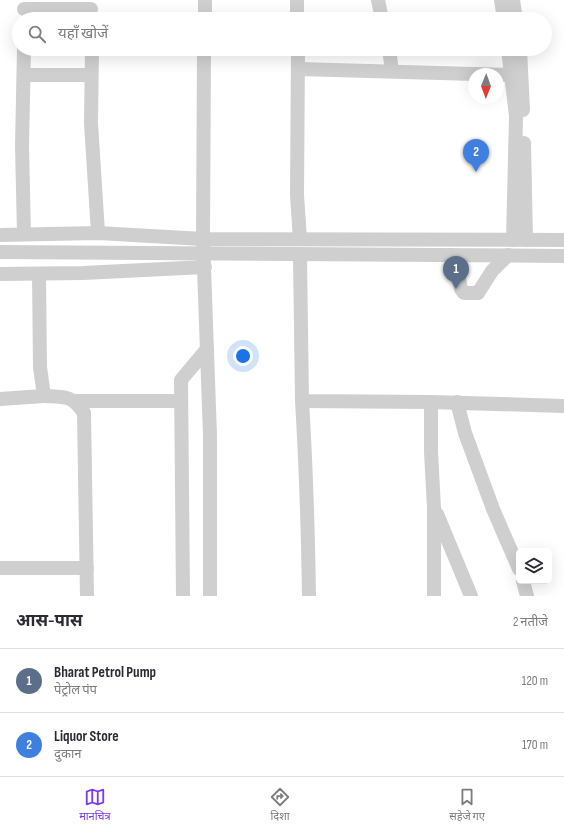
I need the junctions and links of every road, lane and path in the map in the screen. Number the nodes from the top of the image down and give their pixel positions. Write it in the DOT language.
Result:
graph roads {
  1 [pos="205,0"];
  2 [pos="297,0"];
  3 [pos="378,0"];
  4 [pos="501,0"];
  5 [pos="513,0"];
  6 [pos="24,9"];
  7 [pos="91,9"];
  8 [pos="205,12"];
  9 [pos="297,12"];
  10 [pos="381,12"];
  11 [pos="503,12"];
  12 [pos="515,12"];
  13 [pos="24,56"];
  14 [pos="92,56"];
  15 [pos="204,56"];
  16 [pos="298,56"];
  17 [pos="390,56"];
  18 [pos="509,56"];
  19 [pos="520,56"];
  20 [pos="298,69"];
  21 [pos="392,70"];
  22 [pos="25,75"];
  23 [pos="91,75"];
  24 [pos="511,75"];
  25 [pos="98,233"];
  26 [pos="24,234"];
  27 [pos="0,235"];
  28 [pos="203,239"];
  29 [pos="300,239"];
  30 [pos="520,240"];
  31 [pos="564,240"];
  32 [pos="0,252"];
  33 [pos="508,254"];
  34 [pos="300,255"];
  35 [pos="451,255"];
  36 [pos="564,256"];
  37 [pos="205,261"];
  38 [pos="0,274"];
  39 [pos="39,274"];
  40 [pos="207,348"];
  41 [pos="44,396"];
  42 [pos="0,399"];
  43 [pos="76,401"];
  44 [pos="181,401"];
  45 [pos="302,401"];
  46 [pos="431,402"];
  47 [pos="457,402"];
  48 [pos="564,406"];
  49 [pos="434,508"];
  50 [pos="516,562"];
  51 [pos="0,568"];
  52 [pos="87,568"];
  53 [pos="524,584"];
  54 [pos="88,596"];
  55 [pos="183,596"];
  56 [pos="210,596"];
  57 [pos="309,596"];
  58 [pos="434,596"];
  59 [pos="471,596"];
  60 [pos="527,596"];
  1 -- 8 [label="street"];
  2 -- 9 [label="street"];
  3 -- 10 [label="street"];
  4 -- 11 [label="street"];
  5 -- 12 [label="street"];
  6 -- 7 [label="street"];
  13 -- 22 [label="street"];
  14 -- 23 [label="street"];
  15 -- 28 [label="street"];
  16 -- 20 [label="street"];
  17 -- 21 [label="street"];
  18 -- 24 [label="street"];
  19 -- 30 [label="street"];
  20 -- 21 [label="street"];
  20 -- 29 [label="street"];
  21 -- 24 [label="street"];
  22 -- 23 [label="street"];
  22 -- 26 [label="street"];
  23 -- 25 [label="street"];
  24 -- 30 [label="street"];
  25 -- 26 [label="street"];
  25 -- 28 [label="street"];
  26 -- 27 [label="street"];
  28 -- 29 [label="street"];
  28 -- 37 [label="street"];
  29 -- 30 [label="street"];
  30 -- 31 [label="street"];
  32 -- 37 [label="street"];
  33 -- 35 [label="street"];
  33 -- 35 [label="street"];
  33 -- 36 [label="street"];
  34 -- 35 [label="street"];
  34 -- 37 [label="street"];
  34 -- 45 [label="street"];
  37 -- 39 [label="street"];
  37 -- 40 [label="street"];
  38 -- 39 [label="street"];
  39 -- 41 [label="street"];
  40 -- 44 [label="street"];
  40 -- 56 [label="street"];
  41 -- 42 [label="street"];
  41 -- 43 [label="street"];
  43 -- 44 [label="street"];
  43 -- 52 [label="street"];
  44 -- 55 [label="street"];
  45 -- 46 [label="street"];
  45 -- 57 [label="street"];
  46 -- 47 [label="street"];
  46 -- 49 [label="street"];
  47 -- 48 [label="street"];
  47 -- 50 [label="street"];
  49 -- 58 [label="street"];
  49 -- 59 [label="street"];
  51 -- 52 [label="street"];
  52 -- 54 [label="street"];
  53 -- 60 [label="street"];
}
